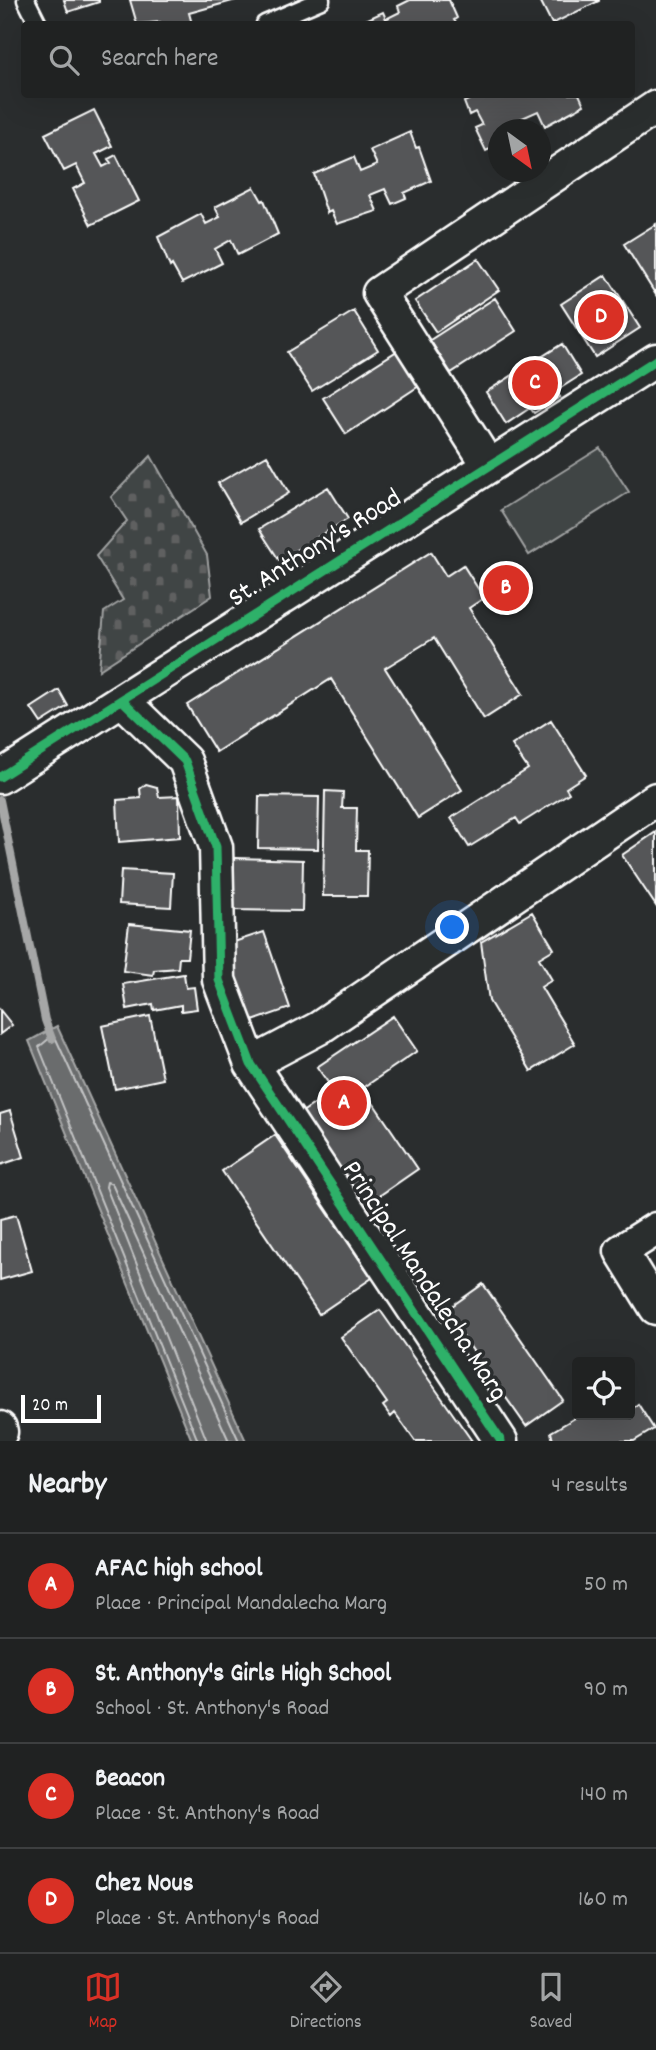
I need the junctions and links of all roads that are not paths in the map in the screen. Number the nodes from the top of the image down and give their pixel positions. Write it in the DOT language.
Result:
graph roads {
  1 [pos="26,0"];
  2 [pos="321,0"];
  3 [pos="36,21"];
  4 [pos="272,21"];
  5 [pos="656,107"];
  6 [pos="656,360"];
  7 [pos="489,466"];
  8 [pos="122,700"];
  9 [pos="0,777"];
  10 [pos="656,799"];
  11 [pos="251,1064"];
  12 [pos="656,1229"];
  13 [pos="656,1308"];
  14 [pos="500,1441"];
  1 -- 3 [label="lane"];
  2 -- 4 [label="lane"];
  5 -- 7 [label="street"];
  6 -- 7 [label="street, St. Anthony's Road"];
  7 -- 8 [label="street, St. Anthony's Road"];
  8 -- 9 [label="street, St. Anthony's Road"];
  8 -- 11 [label="street, Principal Mandalecha Marg"];
  10 -- 11 [label="street"];
  11 -- 14 [label="street, Principal Mandalecha Marg"];
  12 -- 13 [label="street"];
}
